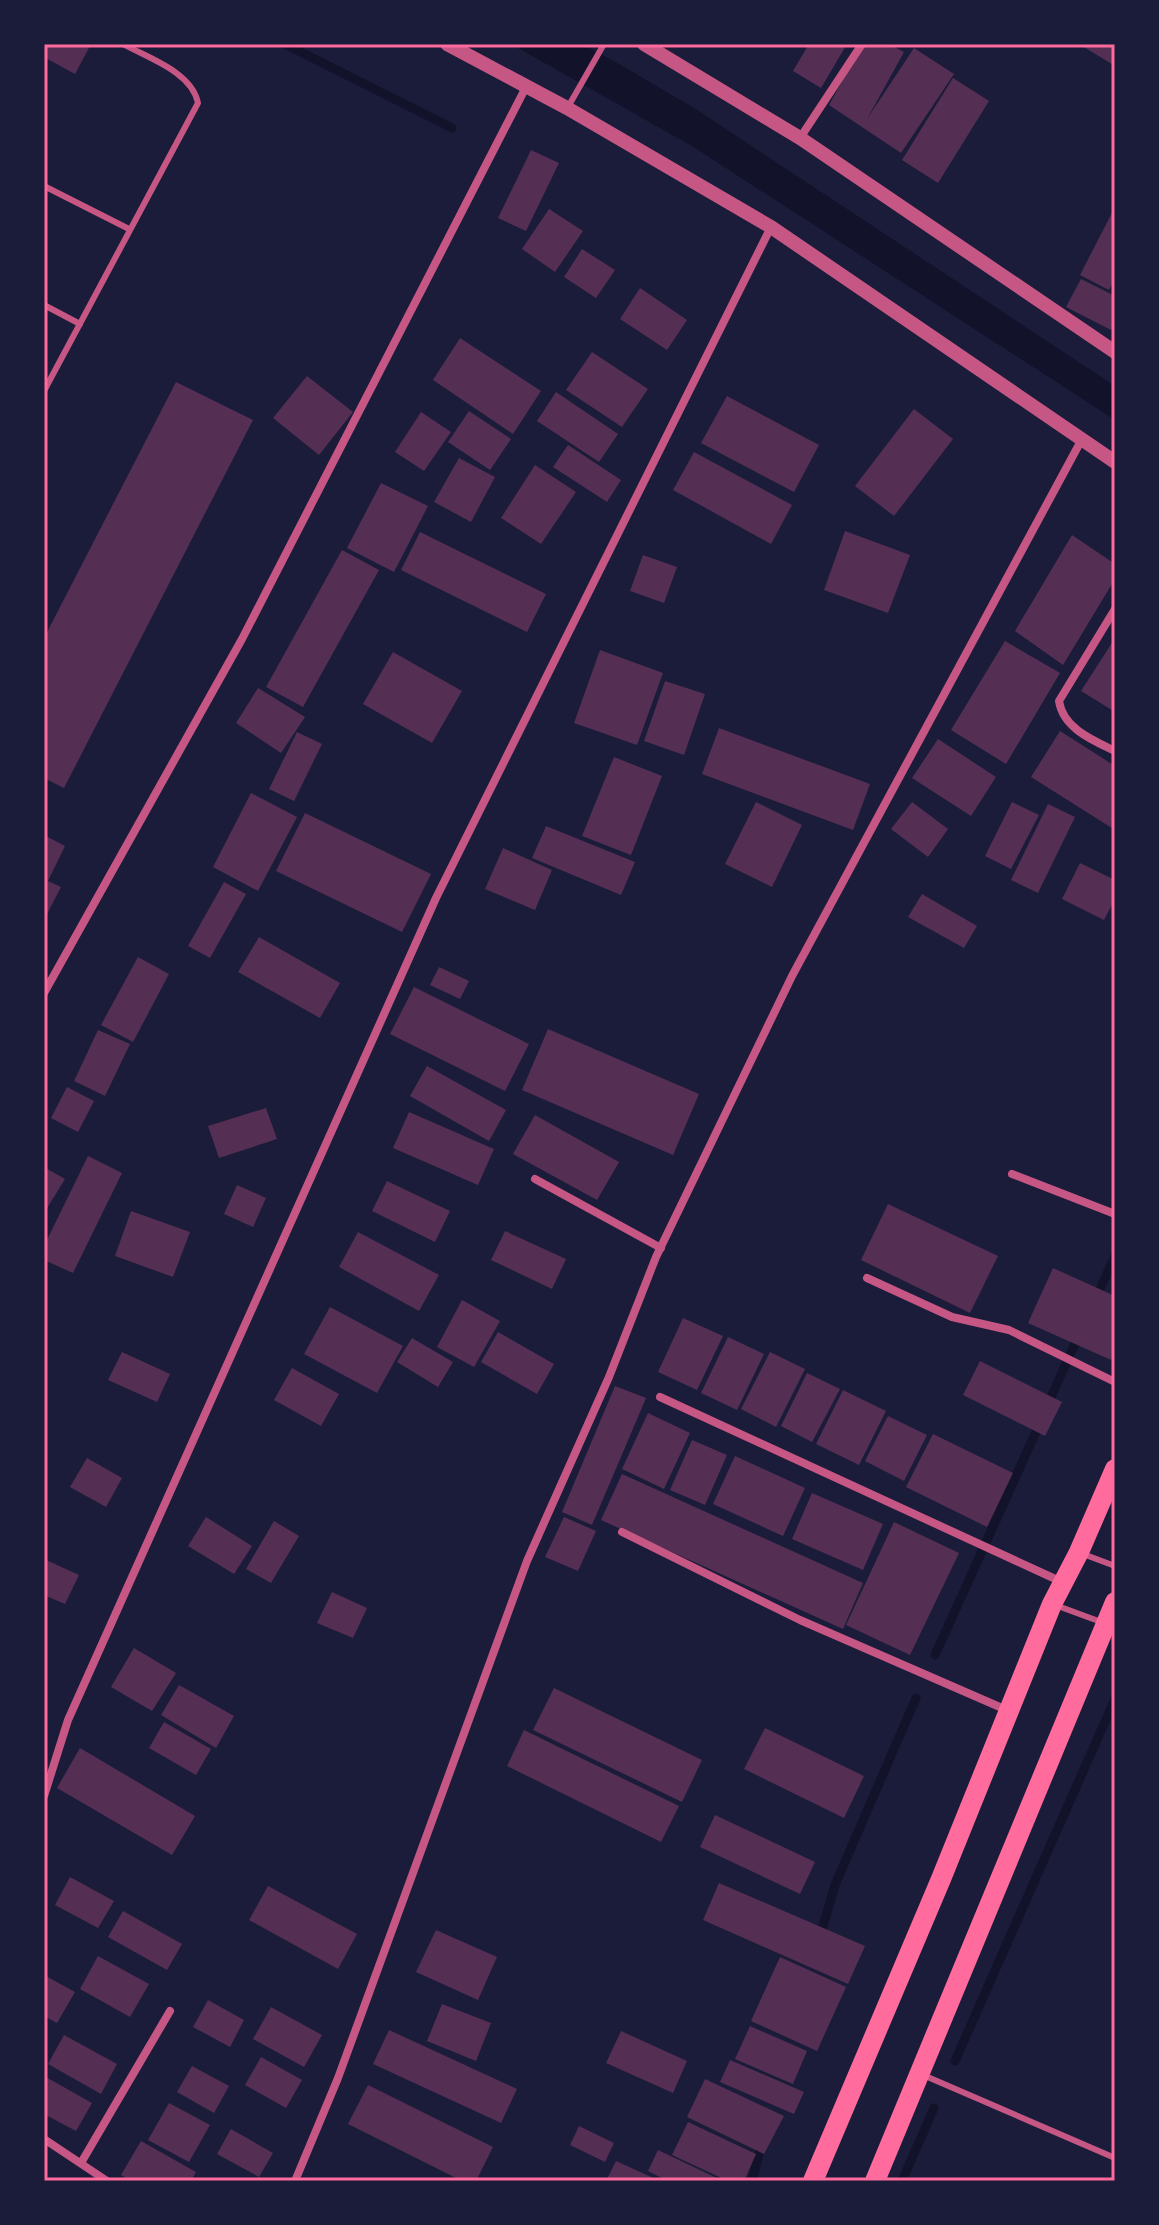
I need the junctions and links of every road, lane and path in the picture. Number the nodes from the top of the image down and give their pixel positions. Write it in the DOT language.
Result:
graph roads {
  1 [pos="123,44"];
  2 [pos="447,44"];
  3 [pos="604,44"];
  4 [pos="644,44"];
  5 [pos="862,44"];
  6 [pos="526,87"];
  7 [pos="567,108"];
  8 [pos="800,138"];
  9 [pos="44,186"];
  10 [pos="771,227"];
  11 [pos="129,229"];
  12 [pos="44,305"];
  13 [pos="80,324"];
  14 [pos="1115,352"];
  15 [pos="44,391"];
  16 [pos="1082,439"];
  17 [pos="1115,462"];
  18 [pos="1115,609"];
  19 [pos="1115,751"];
  20 [pos="44,993"];
  21 [pos="1012,1174"];
  22 [pos="535,1179"];
  23 [pos="1115,1214"];
  24 [pos="661,1248"];
  25 [pos="867,1278"];
  26 [pos="1115,1382"];
  27 [pos="660,1397"];
  28 [pos="1115,1469"];
  29 [pos="622,1532"];
  30 [pos="1079,1552"];
  31 [pos="1115,1566"];
  32 [pos="1063,1583"];
  33 [pos="1115,1602"];
  34 [pos="1052,1604"];
  35 [pos="1110,1625"];
  36 [pos="1009,1711"];
  37 [pos="44,1796"];
  38 [pos="170,2011"];
  39 [pos="920,2074"];
  40 [pos="44,2139"];
  41 [pos="1115,2158"];
  42 [pos="81,2163"];
  43 [pos="107,2181"];
  44 [pos="295,2181"];
  45 [pos="813,2181"];
  46 [pos="875,2181"];
  1 -- 11 [label="lane"];
  2 -- 6 [label="street"];
  3 -- 7 [label="lane"];
  4 -- 8 [label="street"];
  5 -- 8 [label="street"];
  6 -- 7 [label="street"];
  6 -- 20 [label="street"];
  7 -- 10 [label="street"];
  8 -- 14 [label="street"];
  9 -- 11 [label="lane"];
  10 -- 16 [label="street"];
  10 -- 37 [label="street"];
  11 -- 13 [label="lane"];
  12 -- 13 [label="lane"];
  13 -- 15 [label="lane"];
  16 -- 17 [label="street"];
  16 -- 24 [label="street"];
  18 -- 19 [label="street"];
  21 -- 23 [label="street"];
  22 -- 24 [label="street"];
  24 -- 44 [label="street"];
  25 -- 26 [label="street"];
  27 -- 32 [label="street"];
  28 -- 30 [label="main road"];
  29 -- 36 [label="street"];
  30 -- 31 [label="lane"];
  30 -- 32 [label="main road"];
  32 -- 34 [label="main road"];
  33 -- 35 [label="main road"];
  34 -- 35 [label="lane"];
  34 -- 36 [label="main road"];
  35 -- 39 [label="main road"];
  36 -- 45 [label="main road"];
  38 -- 42 [label="street"];
  39 -- 41 [label="lane"];
  39 -- 46 [label="main road"];
  40 -- 42 [label="street"];
  42 -- 43 [label="street"];
}
